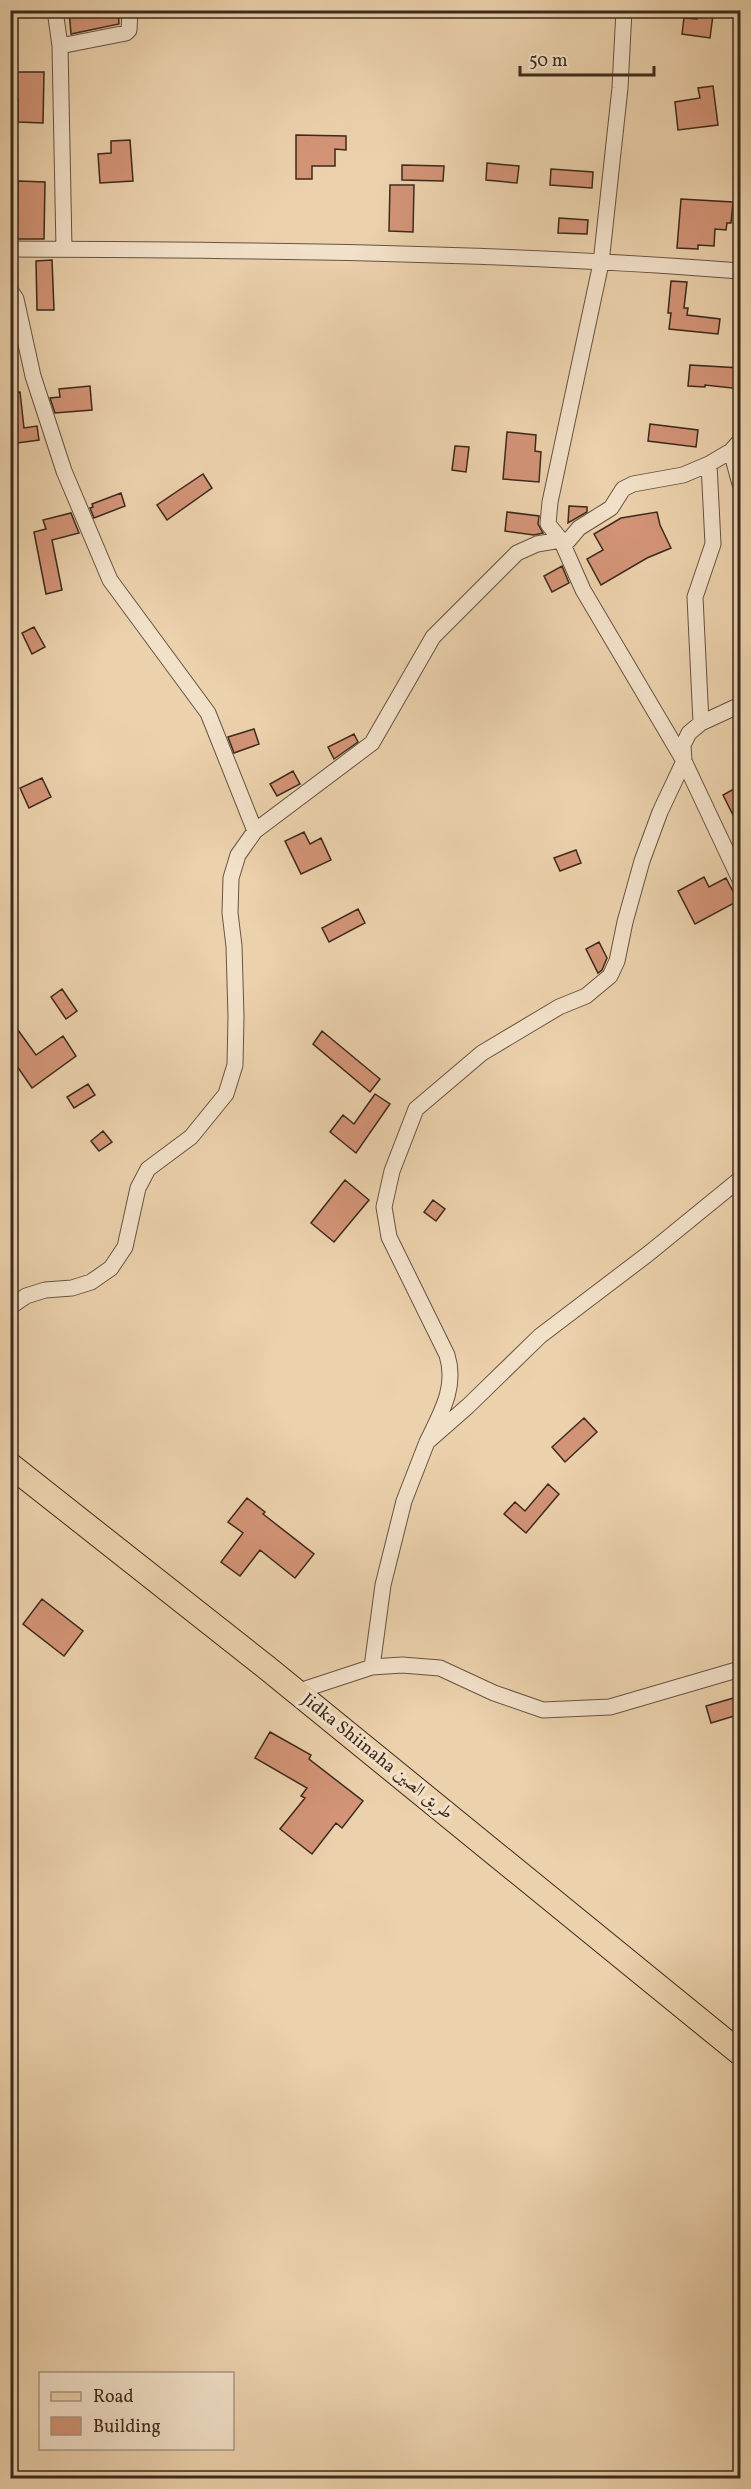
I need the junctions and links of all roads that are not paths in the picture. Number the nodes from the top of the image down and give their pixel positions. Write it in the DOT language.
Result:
graph roads {
  1 [pos="55,10"];
  2 [pos="130,10"];
  3 [pos="624,10"];
  4 [pos="60,46"];
  5 [pos="10,249"];
  6 [pos="64,249"];
  7 [pos="601,263"];
  8 [pos="741,271"];
  9 [pos="10,290"];
  10 [pos="736,446"];
  11 [pos="709,464"];
  12 [pos="741,484"];
  13 [pos="561,540"];
  14 [pos="741,705"];
  15 [pos="701,723"];
  16 [pos="684,761"];
  17 [pos="255,831"];
  18 [pos="741,880"];
  19 [pos="741,1179"];
  20 [pos="10,1307"];
  21 [pos="427,1442"];
  22 [pos="10,1465"];
  23 [pos="372,1667"];
  24 [pos="741,1669"];
  25 [pos="296,1692"];
  26 [pos="741,2053"];
  1 -- 4 [label="street"];
  2 -- 4 [label="street"];
  3 -- 7 [label="street"];
  4 -- 6 [label="street"];
  5 -- 6 [label="street"];
  6 -- 7 [label="street"];
  7 -- 8 [label="street"];
  7 -- 13 [label="street"];
  9 -- 17 [label="street"];
  10 -- 11 [label="street"];
  10 -- 12 [label="street"];
  11 -- 13 [label="street"];
  11 -- 15 [label="street"];
  13 -- 16 [label="street"];
  13 -- 17 [label="street"];
  14 -- 15 [label="street"];
  15 -- 16 [label="street"];
  16 -- 18 [label="street"];
  16 -- 21 [label="street"];
  17 -- 20 [label="street"];
  19 -- 21 [label="street"];
  21 -- 23 [label="street"];
  22 -- 25 [label="main road, Jidka Shiinaha طريق الصين"];
  23 -- 24 [label="street"];
  23 -- 25 [label="street"];
  25 -- 26 [label="main road, Jidka Shiinaha طريق الصين"];
}
